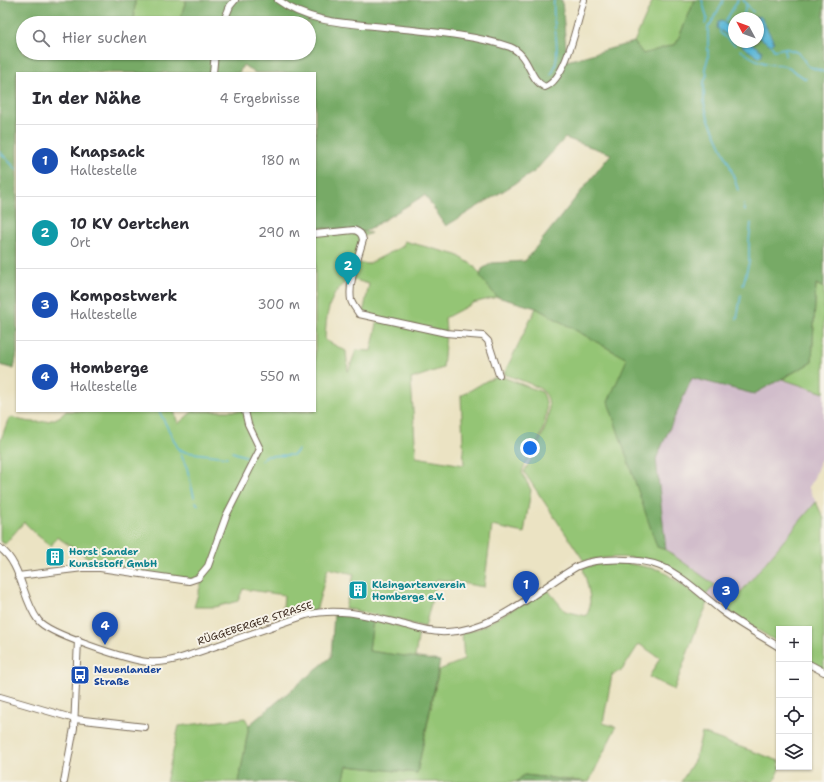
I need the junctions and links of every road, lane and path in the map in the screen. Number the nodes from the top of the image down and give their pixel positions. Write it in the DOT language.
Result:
graph roads {
  1 [pos="235,0"];
  2 [pos="278,0"];
  3 [pos="584,0"];
  4 [pos="226,16"];
  5 [pos="306,16"];
  6 [pos="316,18"];
  7 [pos="214,60"];
  8 [pos="213,72"];
  9 [pos="316,234"];
  10 [pos="499,374"];
  11 [pos="245,412"];
  12 [pos="0,548"];
  13 [pos="18,576"];
  14 [pos="78,640"];
  15 [pos="776,645"];
  16 [pos="812,666"];
  17 [pos="824,672"];
  18 [pos="0,698"];
  19 [pos="75,719"];
  20 [pos="145,727"];
  21 [pos="64,782"];
  1 -- 4 [label="street"];
  2 -- 5 [label="street"];
  3 -- 6 [label="street"];
  7 -- 8 [label="street"];
  9 -- 10 [label="street"];
  11 -- 13 [label="street"];
  12 -- 13 [label="street, RÜGGEBERGER STRASSE"];
  13 -- 14 [label="street, RÜGGEBERGER STRASSE"];
  14 -- 15 [label="street, RÜGGEBERGER STRASSE"];
  14 -- 19 [label="street"];
  16 -- 17 [label="street"];
  18 -- 19 [label="street"];
  19 -- 20 [label="street"];
  19 -- 21 [label="street"];
}
